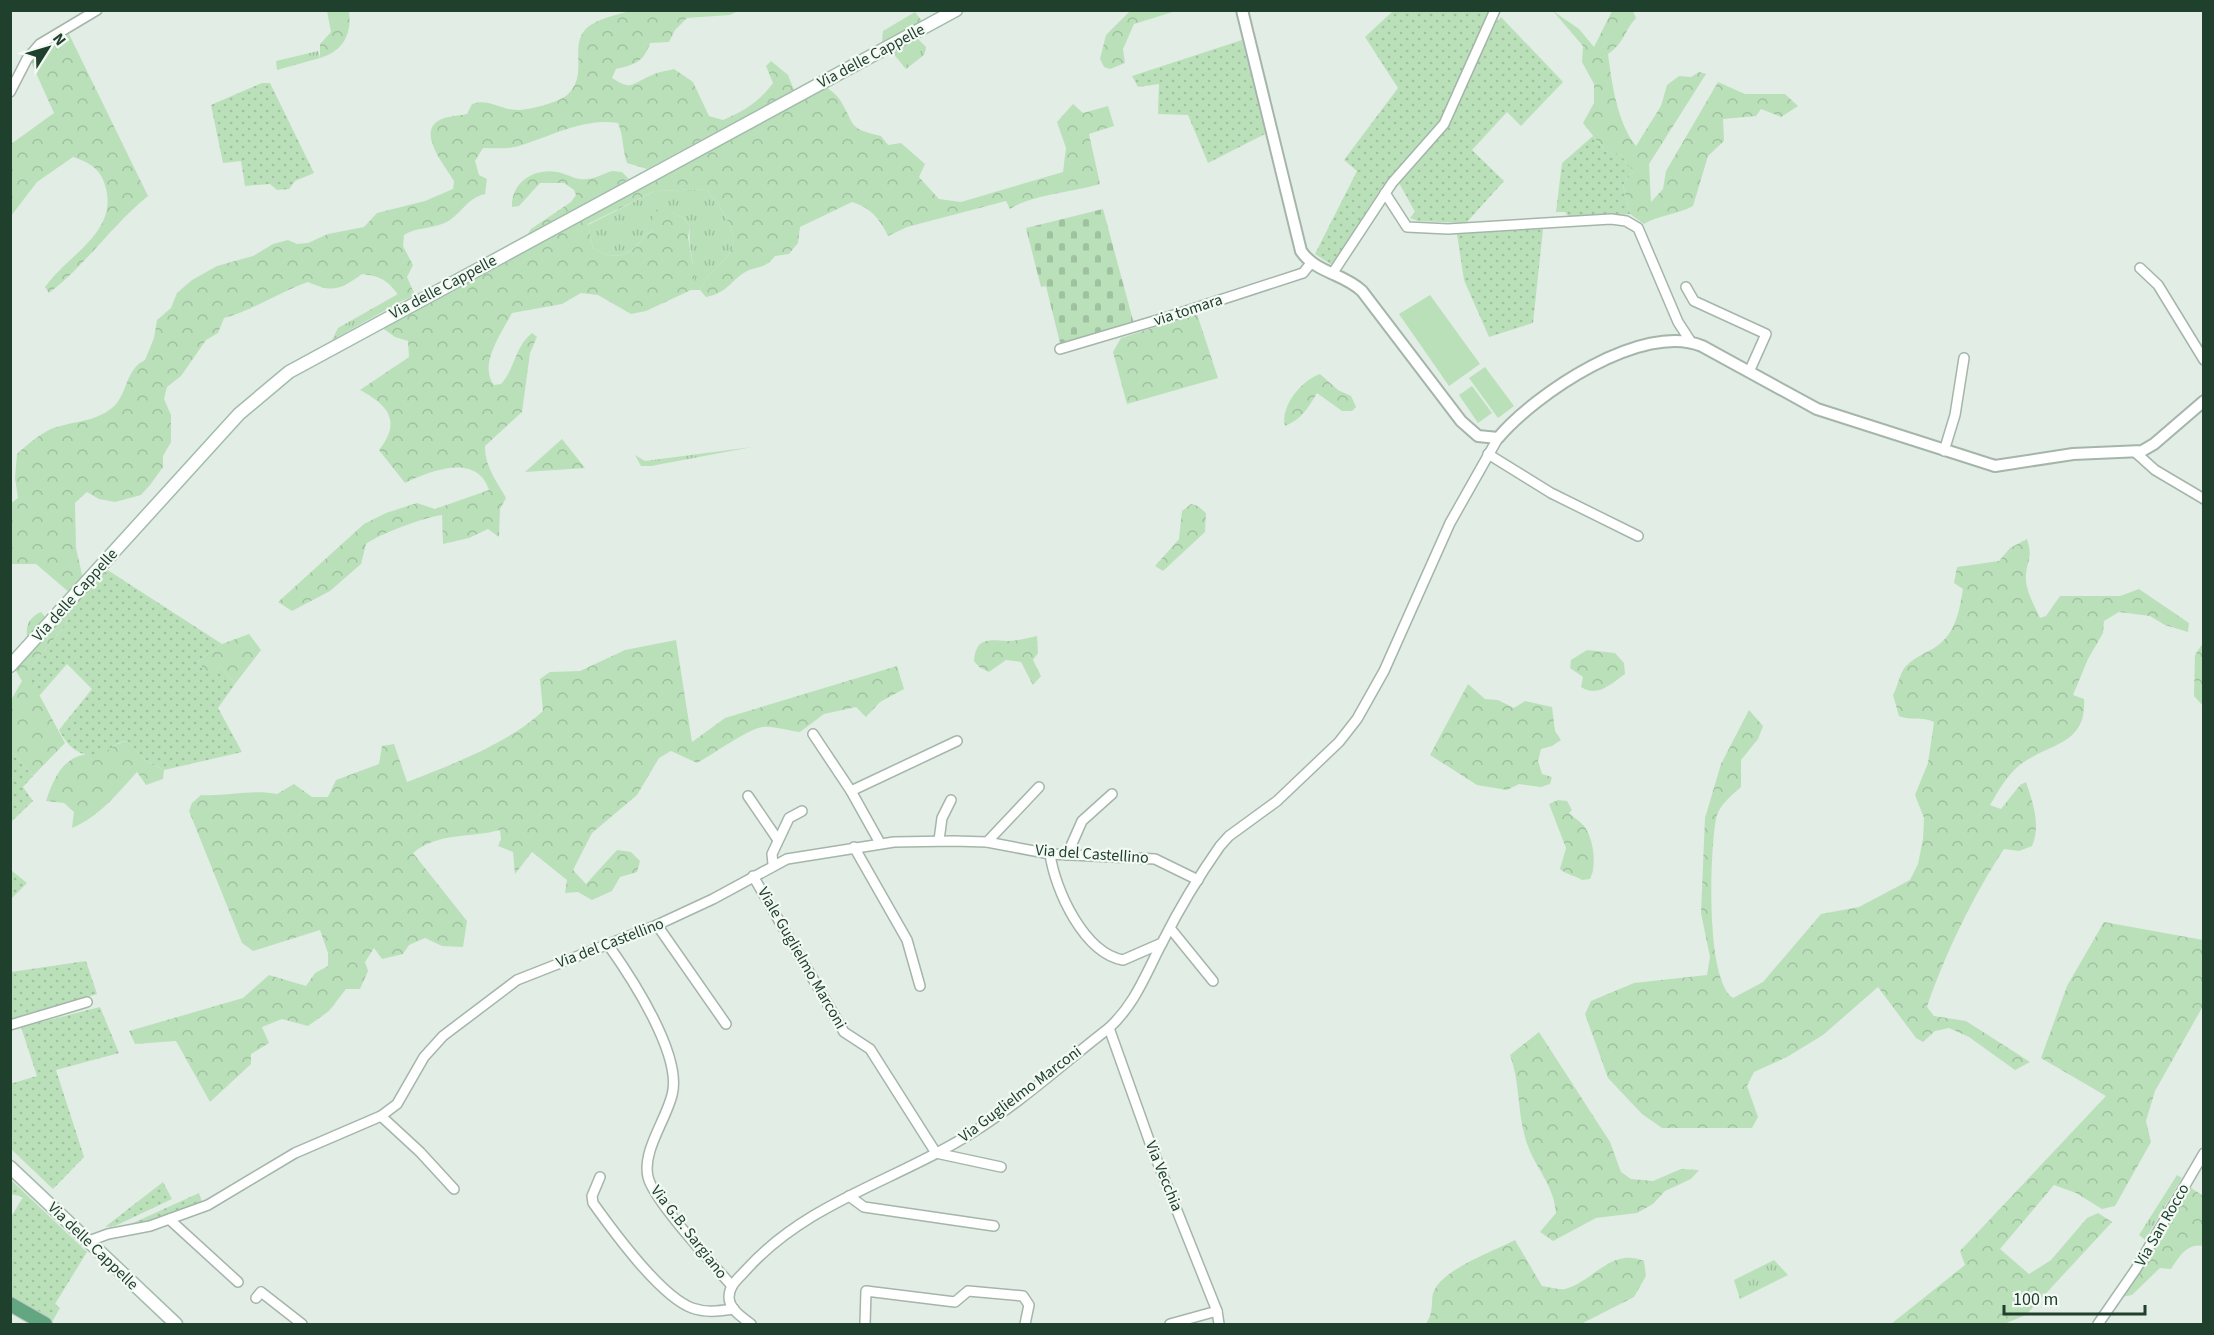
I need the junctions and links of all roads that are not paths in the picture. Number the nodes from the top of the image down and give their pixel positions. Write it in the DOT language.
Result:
graph roads {
  1 [pos="97,10"];
  2 [pos="956,10"];
  3 [pos="1242,10"];
  4 [pos="1495,10"];
  5 [pos="10,92"];
  6 [pos="1385,193"];
  7 [pos="1311,263"];
  8 [pos="2140,268"];
  9 [pos="1332,274"];
  10 [pos="1686,287"];
  11 [pos="1691,342"];
  12 [pos="1060,349"];
  13 [pos="1964,358"];
  14 [pos="2204,360"];
  15 [pos="1749,372"];
  16 [pos="2204,401"];
  17 [pos="1498,438"];
  18 [pos="1944,451"];
  19 [pos="2135,452"];
  20 [pos="1488,454"];
  21 [pos="2204,499"];
  22 [pos="1638,536"];
  23 [pos="10,666"];
  24 [pos="813,734"];
  25 [pos="957,741"];
  26 [pos="1039,788"];
  27 [pos="851,791"];
  28 [pos="1112,794"];
  29 [pos="748,796"];
  30 [pos="951,800"];
  31 [pos="802,811"];
  32 [pos="778,840"];
  33 [pos="939,840"];
  34 [pos="987,842"];
  35 [pos="880,843"];
  36 [pos="854,847"];
  37 [pos="1050,854"];
  38 [pos="1067,855"];
  39 [pos="773,864"];
  40 [pos="753,876"];
  41 [pos="1199,878"];
  42 [pos="657,925"];
  43 [pos="1170,928"];
  44 [pos="1162,943"];
  45 [pos="609,946"];
  46 [pos="1213,981"];
  47 [pos="920,986"];
  48 [pos="87,1002"];
  49 [pos="726,1024"];
  50 [pos="10,1025"];
  51 [pos="1109,1028"];
  52 [pos="381,1116"];
  53 [pos="936,1153"];
  54 [pos="2204,1153"];
  55 [pos="10,1167"];
  56 [pos="1001,1167"];
  57 [pos="600,1177"];
  58 [pos="454,1189"];
  59 [pos="849,1196"];
  60 [pos="169,1219"];
  61 [pos="994,1226"];
  62 [pos="89,1241"];
  63 [pos="238,1282"];
  64 [pos="732,1286"];
  65 [pos="256,1298"];
  66 [pos="10,1304"];
  67 [pos="734,1309"];
  68 [pos="1217,1311"];
  69 [pos="45,1324"];
  70 [pos="176,1324"];
  71 [pos="302,1324"];
  72 [pos="751,1324"];
  73 [pos="865,1324"];
  74 [pos="1024,1324"];
  75 [pos="1170,1324"];
  76 [pos="1219,1324"];
  77 [pos="2098,1324"];
  1 -- 5 [label="street"];
  2 -- 23 [label="main road, Via delle Cappelle"];
  3 -- 7 [label="street"];
  4 -- 6 [label="street"];
  6 -- 9 [label="street"];
  6 -- 11 [label="street"];
  7 -- 9 [label="street"];
  7 -- 12 [label="street, via tomara"];
  8 -- 14 [label="street"];
  9 -- 17 [label="street"];
  10 -- 15 [label="street"];
  11 -- 15 [label="street"];
  11 -- 17 [label="street"];
  13 -- 18 [label="street"];
  15 -- 18 [label="street"];
  16 -- 19 [label="street"];
  17 -- 20 [label="street, Via Guglielmo Marconi"];
  18 -- 19 [label="street"];
  19 -- 21 [label="street"];
  20 -- 22 [label="street"];
  20 -- 41 [label="street, Via Guglielmo Marconi"];
  24 -- 27 [label="street"];
  25 -- 27 [label="street"];
  26 -- 34 [label="street"];
  27 -- 35 [label="street"];
  28 -- 38 [label="street"];
  29 -- 32 [label="street"];
  30 -- 33 [label="street"];
  31 -- 32 [label="street"];
  32 -- 39 [label="street"];
  33 -- 34 [label="street, Via del Castellino"];
  33 -- 35 [label="street, Via del Castellino"];
  34 -- 37 [label="street, Via del Castellino"];
  35 -- 36 [label="street, Via del Castellino"];
  36 -- 39 [label="street, Via del Castellino"];
  36 -- 47 [label="street"];
  37 -- 38 [label="street, Via del Castellino"];
  37 -- 44 [label="street"];
  38 -- 41 [label="street, Via del Castellino"];
  39 -- 40 [label="street, Via del Castellino"];
  40 -- 42 [label="street, Via del Castellino"];
  40 -- 53 [label="street, Viale Guglielmo Marconi"];
  41 -- 43 [label="street, Via Guglielmo Marconi"];
  42 -- 45 [label="street, Via del Castellino"];
  42 -- 49 [label="street"];
  43 -- 44 [label="street, Via Guglielmo Marconi"];
  43 -- 46 [label="street"];
  44 -- 51 [label="street, Via Guglielmo Marconi"];
  45 -- 52 [label="street, Via del Castellino"];
  45 -- 64 [label="street, Via G.B. Sargiano"];
  48 -- 50 [label="street"];
  51 -- 53 [label="street, Via Guglielmo Marconi"];
  51 -- 68 [label="street, Via Vecchia"];
  52 -- 58 [label="street"];
  52 -- 60 [label="street, Via del Castellino"];
  53 -- 56 [label="street"];
  53 -- 59 [label="street, Via Guglielmo Marconi"];
  54 -- 77 [label="street, Via San Rocco"];
  55 -- 62 [label="main road, Via delle Cappelle"];
  57 -- 67 [label="street"];
  59 -- 61 [label="street"];
  59 -- 64 [label="street, Via Guglielmo Marconi"];
  60 -- 62 [label="street, Via del Castellino"];
  60 -- 63 [label="street"];
  62 -- 70 [label="main road, Via delle Cappelle"];
  64 -- 67 [label="street"];
  65 -- 71 [label="street"];
  66 -- 69 [label="main road"];
  67 -- 72 [label="street"];
  68 -- 75 [label="street"];
  68 -- 76 [label="street, Via Vecchia"];
  73 -- 74 [label="street"];
}
